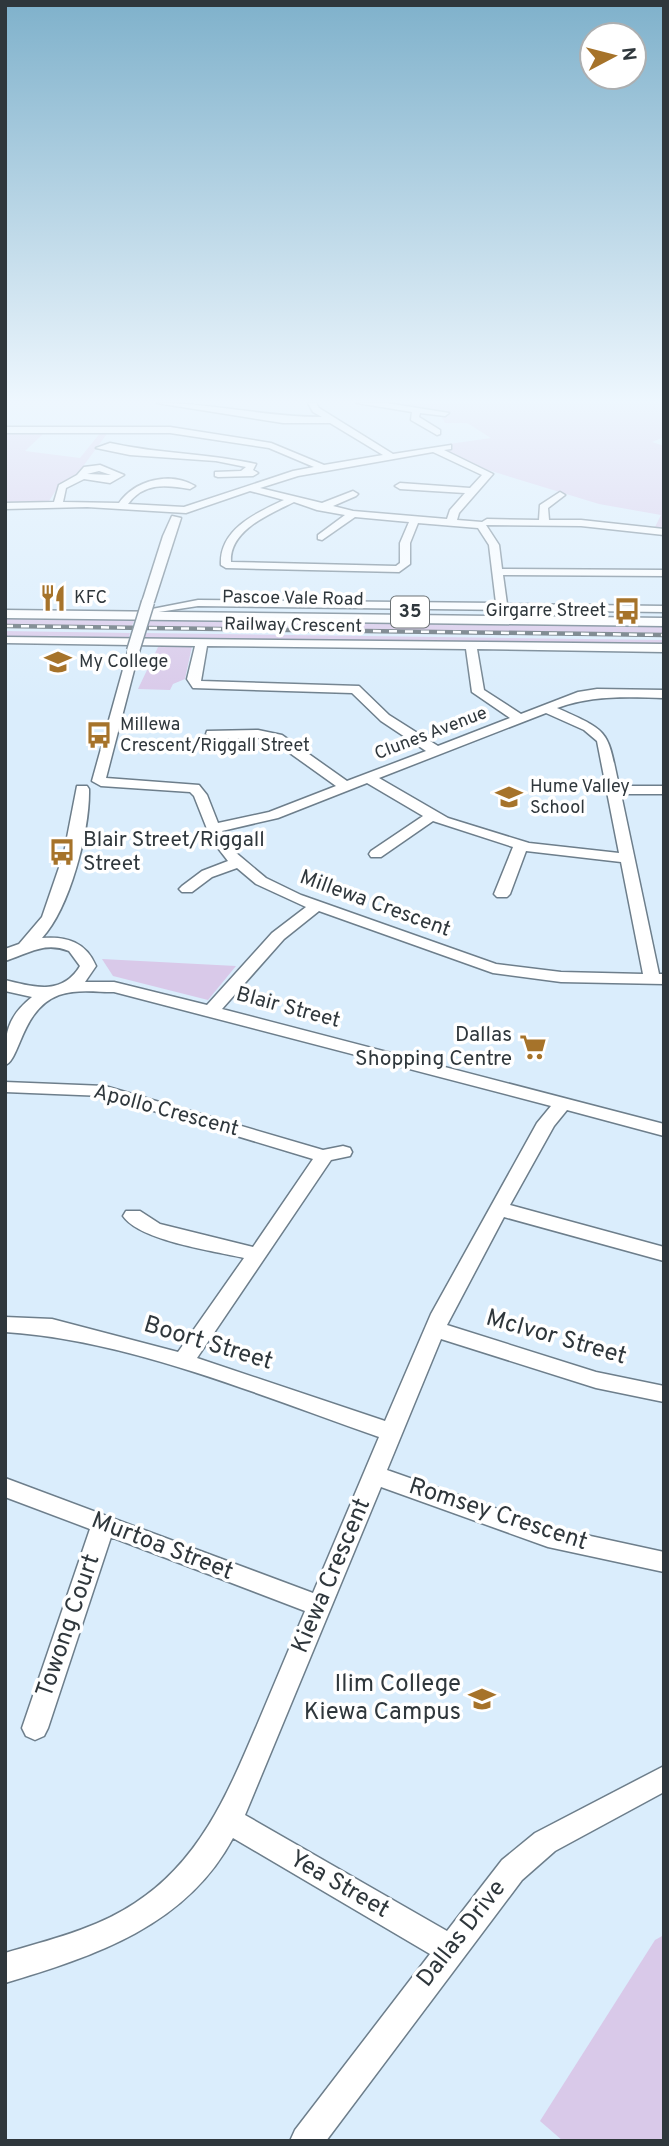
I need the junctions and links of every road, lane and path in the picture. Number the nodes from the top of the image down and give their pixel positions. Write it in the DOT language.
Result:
graph roads {
  1 [pos="126,503"];
  2 [pos="214,503"];
  3 [pos="214,503"];
  4 [pos="285,503"];
  5 [pos="302,503"];
  6 [pos="331,503"];
  7 [pos="462,503"];
  8 [pos="548,503"];
  9 [pos="58,504"];
  10 [pos="5,506"];
  11 [pos="123,507"];
  12 [pos="320,508"];
  13 [pos="352,514"];
  14 [pos="188,516"];
  15 [pos="414,521"];
  16 [pos="544,522"];
  17 [pos="455,523"];
  18 [pos="484,525"];
  19 [pos="664,532"];
  20 [pos="322,537"];
  21 [pos="498,572"];
  22 [pos="664,573"];
  23 [pos="152,606"];
  24 [pos="502,607"];
  25 [pos="5,608"];
  26 [pos="219,611"];
  27 [pos="664,613"];
  28 [pos="5,614"];
  29 [pos="310,618"];
  30 [pos="5,640"];
  31 [pos="202,642"];
  32 [pos="471,646"];
  33 [pos="664,648"];
  34 [pos="664,694"];
  35 [pos="547,708"];
  36 [pos="520,719"];
  37 [pos="212,734"];
  38 [pos="436,751"];
  39 [pos="368,778"];
  40 [pos="93,785"];
  41 [pos="346,786"];
  42 [pos="613,790"];
  43 [pos="664,790"];
  44 [pos="432,816"];
  45 [pos="214,828"];
  46 [pos="521,845"];
  47 [pos="376,854"];
  48 [pos="627,858"];
  49 [pos="237,863"];
  50 [pos="187,889"];
  51 [pos="502,894"];
  52 [pos="317,906"];
  53 [pos="50,918"];
  54 [pos="69,945"];
  55 [pos="12,951"];
  56 [pos="88,966"];
  57 [pos="658,979"];
  58 [pos="6,985"];
  59 [pos="60,989"];
  60 [pos="145,994"];
  61 [pos="211,1012"];
  62 [pos="18,1019"];
  63 [pos="5,1060"];
  64 [pos="5,1087"];
  65 [pos="554,1109"];
  66 [pos="664,1130"];
  67 [pos="499,1209"];
  68 [pos="134,1216"];
  69 [pos="664,1254"];
  70 [pos="258,1255"];
  71 [pos="5,1324"];
  72 [pos="435,1329"];
  73 [pos="183,1361"];
  74 [pos="664,1394"];
  75 [pos="391,1432"];
  76 [pos="374,1475"];
  77 [pos="5,1487"];
  78 [pos="103,1525"];
  79 [pos="664,1562"];
  80 [pos="319,1606"];
  81 [pos="35,1728"];
  82 [pos="664,1778"];
  83 [pos="229,1821"];
  84 [pos="450,1949"];
  85 [pos="5,1968"];
  86 [pos="306,2141"];
  1 -- 11 [label="street"];
  2 -- 14 [label="street"];
  3 -- 14 [label="street"];
  4 -- 15 [label="street"];
  5 -- 12 [label="street"];
  6 -- 12 [label="street"];
  7 -- 17 [label="street"];
  8 -- 16 [label="street"];
  9 -- 10 [label="street"];
  9 -- 11 [label="street"];
  11 -- 14 [label="street"];
  12 -- 13 [label="street"];
  13 -- 15 [label="street"];
  13 -- 20 [label="street"];
  14 -- 23 [label="street"];
  15 -- 17 [label="street"];
  16 -- 18 [label="street"];
  16 -- 19 [label="street"];
  17 -- 18 [label="street"];
  18 -- 21 [label="street"];
  21 -- 22 [label="street"];
  21 -- 24 [label="street"];
  23 -- 24 [label="street, Pascoe Vale Road"];
  23 -- 25 [label="main road, Pascoe Vale Road / 35"];
  23 -- 26 [label="main road, Pascoe Vale Road / 35"];
  23 -- 40 [label="street, bridge"];
  24 -- 27 [label="street, Pascoe Vale Road"];
  26 -- 27 [label="main road, Pascoe Vale Road / 35"];
  26 -- 29 [label="main road"];
  27 -- 29 [label="main road, Pascoe Vale Road / 35"];
  28 -- 29 [label="main road, Pascoe Vale Road / 35"];
  30 -- 31 [label="street, Railway Crescent"];
  31 -- 32 [label="street, Railway Crescent"];
  31 -- 38 [label="street"];
  32 -- 33 [label="street, Railway Crescent"];
  32 -- 36 [label="street"];
  34 -- 35 [label="street, Clunes Avenue"];
  35 -- 36 [label="street, Clunes Avenue"];
  35 -- 42 [label="street"];
  36 -- 38 [label="street, Clunes Avenue"];
  37 -- 41 [label="street"];
  38 -- 39 [label="street, Clunes Avenue"];
  39 -- 41 [label="street, Clunes Avenue"];
  39 -- 44 [label="street"];
  40 -- 45 [label="street, Millewa Crescent"];
  40 -- 53 [label="street"];
  41 -- 45 [label="street, Clunes Avenue"];
  42 -- 43 [label="street"];
  42 -- 48 [label="street"];
  44 -- 46 [label="street"];
  44 -- 47 [label="street"];
  45 -- 49 [label="street, Millewa Crescent"];
  46 -- 48 [label="street"];
  46 -- 51 [label="street"];
  48 -- 57 [label="street"];
  49 -- 50 [label="street"];
  49 -- 52 [label="street, Millewa Crescent"];
  52 -- 57 [label="street, Millewa Crescent"];
  52 -- 61 [label="street"];
  53 -- 54 [label="street, Blair Street"];
  53 -- 55 [label="street"];
  54 -- 55 [label="street"];
  54 -- 56 [label="street, Blair Street"];
  56 -- 59 [label="street"];
  56 -- 60 [label="street, Blair Street"];
  58 -- 59 [label="street, Blair Street"];
  58 -- 62 [label="street"];
  59 -- 60 [label="street, Blair Street"];
  59 -- 62 [label="street"];
  60 -- 61 [label="street, Blair Street"];
  61 -- 65 [label="street, Blair Street"];
  62 -- 63 [label="street"];
  64 -- 70 [label="street, Apollo Crescent"];
  65 -- 66 [label="street, Blair Street"];
  65 -- 67 [label="street, Kiewa Crescent"];
  67 -- 69 [label="street"];
  67 -- 72 [label="street, Kiewa Crescent"];
  68 -- 70 [label="street"];
  70 -- 73 [label="street, Apollo Crescent"];
  71 -- 73 [label="street, Boort Street"];
  72 -- 74 [label="street, McIvor Street"];
  72 -- 75 [label="street, Kiewa Crescent"];
  73 -- 75 [label="street, Boort Street"];
  75 -- 76 [label="street, Kiewa Crescent"];
  76 -- 79 [label="street, Romsey Crescent"];
  76 -- 80 [label="street, Kiewa Crescent"];
  77 -- 78 [label="street, Murtoa Street"];
  78 -- 80 [label="street, Murtoa Street"];
  78 -- 81 [label="street, Towong Court"];
  80 -- 83 [label="street, Kiewa Crescent"];
  82 -- 84 [label="street, Dallas Drive"];
  83 -- 84 [label="street, Yea Street"];
  83 -- 85 [label="street, Kiewa Crescent"];
  84 -- 86 [label="street, Dallas Drive"];
}
